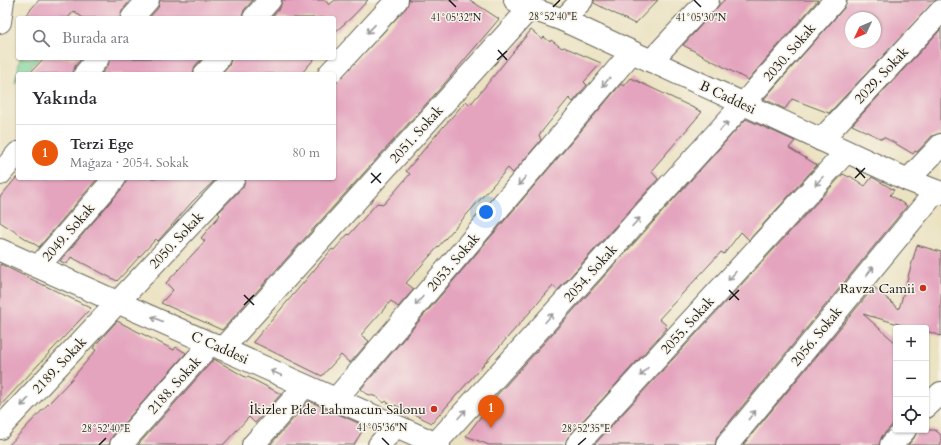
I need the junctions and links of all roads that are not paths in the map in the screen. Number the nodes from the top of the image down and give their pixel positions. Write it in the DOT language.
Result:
graph roads {
  1 [pos="148,0"];
  2 [pos="270,0"];
  3 [pos="397,0"];
  4 [pos="582,0"];
  5 [pos="708,0"];
  6 [pos="835,0"];
  7 [pos="523,4"];
  8 [pos="941,11"];
  9 [pos="134,16"];
  10 [pos="256,16"];
  11 [pos="563,20"];
  12 [pos="641,57"];
  13 [pos="96,60"];
  14 [pos="217,60"];
  15 [pos="87,72"];
  16 [pos="208,72"];
  17 [pos="331,72"];
  18 [pos="744,103"];
  19 [pos="821,140"];
  20 [pos="941,145"];
  21 [pos="846,152"];
  22 [pos="16,155"];
  23 [pos="0,174"];
  24 [pos="113,180"];
  25 [pos="232,180"];
  26 [pos="908,180"];
  27 [pos="938,192"];
  28 [pos="0,250"];
  29 [pos="38,267"];
  30 [pos="119,303"];
  31 [pos="217,346"];
  32 [pos="305,386"];
  33 [pos="336,399"];
  34 [pos="396,426"];
  35 [pos="0,428"];
  36 [pos="902,433"];
  37 [pos="437,444"];
  38 [pos="121,445"];
  39 [pos="253,445"];
  40 [pos="379,445"];
  41 [pos="577,445"];
  42 [pos="727,445"];
  43 [pos="891,445"];
  1 -- 9 [label="street"];
  2 -- 10 [label="street"];
  3 -- 17 [label="street, one-way"];
  4 -- 11 [label="street"];
  5 -- 12 [label="street, 2053. Sokak"];
  6 -- 18 [label="street, 2030. Sokak"];
  7 -- 11 [label="street, B Caddesi"];
  7 -- 31 [label="street, 2051. Sokak"];
  8 -- 19 [label="street, 2029. Sokak"];
  11 -- 12 [label="street, B Caddesi"];
  12 -- 18 [label="street, B Caddesi"];
  12 -- 33 [label="street, 2053. Sokak, one-way"];
  13 -- 15 [label="street"];
  14 -- 16 [label="street"];
  18 -- 19 [label="street, B Caddesi"];
  37 -- 18 [label="street, 2054. Sokak, one-way"];
  19 -- 21 [label="street, B Caddesi"];
  20 -- 26 [label="street"];
  21 -- 26 [label="street, B Caddesi"];
  21 -- 41 [label="street, 2055. Sokak, one-way"];
  22 -- 23 [label="street"];
  24 -- 29 [label="street, 2049. Sokak"];
  25 -- 30 [label="street, 2050. Sokak"];
  26 -- 27 [label="street, B Caddesi"];
  42 -- 27 [label="street, 2056. Sokak, one-way"];
  28 -- 29 [label="street, C Caddesi"];
  29 -- 30 [label="street, C Caddesi"];
  31 -- 30 [label="street, C Caddesi, one-way"];
  30 -- 35 [label="street, 2189. Sokak, one-way"];
  32 -- 31 [label="street, C Caddesi, one-way"];
  31 -- 38 [label="street, 2188. Sokak"];
  32 -- 33 [label="street, C Caddesi"];
  32 -- 39 [label="street"];
  33 -- 34 [label="street, C Caddesi"];
  34 -- 37 [label="street, C Caddesi"];
  34 -- 40 [label="street"];
  36 -- 43 [label="street"];
}
